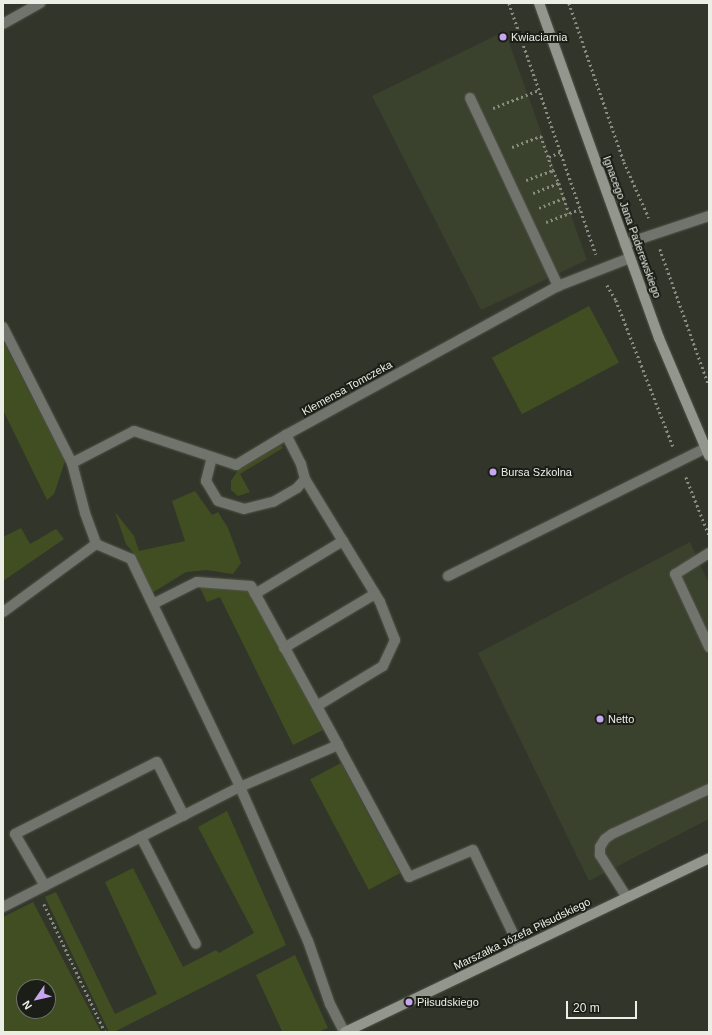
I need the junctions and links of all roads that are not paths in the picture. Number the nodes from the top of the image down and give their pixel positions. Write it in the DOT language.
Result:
graph roads {
  1 [pos="40,3"];
  2 [pos="539,3"];
  3 [pos="3,24"];
  4 [pos="470,98"];
  5 [pos="709,216"];
  6 [pos="625,244"];
  7 [pos="630,258"];
  8 [pos="558,286"];
  9 [pos="3,327"];
  10 [pos="286,435"];
  11 [pos="707,452"];
  12 [pos="212,457"];
  13 [pos="72,463"];
  14 [pos="305,479"];
  15 [pos="343,541"];
  16 [pos="96,544"];
  17 [pos="709,553"];
  18 [pos="448,576"];
  19 [pos="255,594"];
  20 [pos="375,594"];
  21 [pos="153,604"];
  22 [pos="3,612"];
  23 [pos="709,647"];
  24 [pos="284,648"];
  25 [pos="317,706"];
  26 [pos="338,745"];
  27 [pos="240,787"];
  28 [pos="709,790"];
  29 [pos="184,816"];
  30 [pos="141,837"];
  31 [pos="709,858"];
  32 [pos="41,888"];
  33 [pos="626,896"];
  34 [pos="3,907"];
  35 [pos="196,944"];
  36 [pos="520,948"];
  37 [pos="344,1032"];
  1 -- 3 [label="street"];
  2 -- 6 [label="street, Ignacego Jana Paderewskiego"];
  4 -- 8 [label="street"];
  5 -- 6 [label="street"];
  6 -- 7 [label="street, Ignacego Jana Paderewskiego"];
  7 -- 8 [label="street, Klemensa Tomczeka"];
  7 -- 11 [label="street, Ignacego Jana Paderewskiego"];
  8 -- 10 [label="street, Klemensa Tomczeka"];
  9 -- 13 [label="street"];
  10 -- 12 [label="street, Klemensa Tomczeka"];
  10 -- 14 [label="street"];
  11 -- 18 [label="street"];
  12 -- 13 [label="street, Klemensa Tomczeka"];
  12 -- 14 [label="street"];
  13 -- 16 [label="street"];
  14 -- 15 [label="street"];
  15 -- 19 [label="street"];
  15 -- 20 [label="street"];
  16 -- 21 [label="street"];
  16 -- 22 [label="street"];
  17 -- 23 [label="street"];
  19 -- 21 [label="street"];
  19 -- 24 [label="street"];
  20 -- 24 [label="street"];
  20 -- 25 [label="street"];
  21 -- 27 [label="street"];
  24 -- 25 [label="street"];
  25 -- 26 [label="street"];
  26 -- 27 [label="street"];
  26 -- 36 [label="street"];
  27 -- 29 [label="street"];
  27 -- 37 [label="street"];
  28 -- 33 [label="street"];
  29 -- 30 [label="street"];
  29 -- 32 [label="street"];
  30 -- 32 [label="street"];
  30 -- 35 [label="street"];
  31 -- 33 [label="street, Marszałka Józefa Piłsudskiego"];
  32 -- 34 [label="street"];
  33 -- 36 [label="street, Marszałka Józefa Piłsudskiego"];
  36 -- 37 [label="street, Marszałka Józefa Piłsudskiego"];
}
